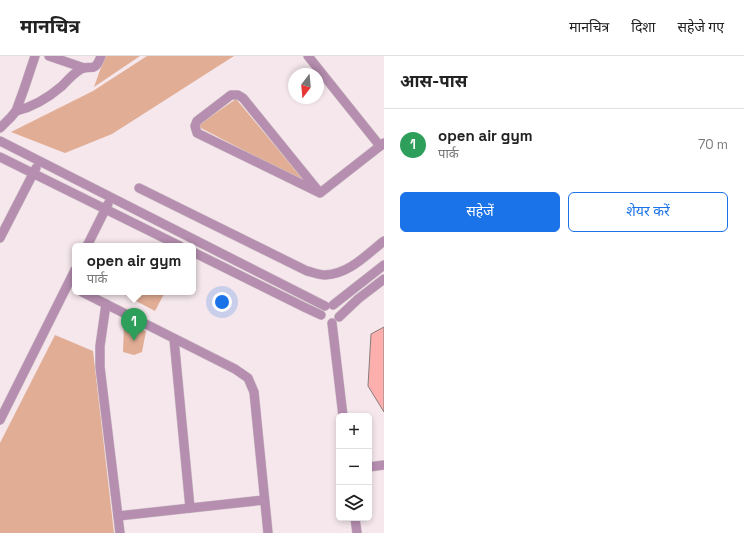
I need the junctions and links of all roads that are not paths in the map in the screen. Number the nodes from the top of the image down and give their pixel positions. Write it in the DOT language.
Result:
graph roads {
  1 [pos="35,56"];
  2 [pos="49,56"];
  3 [pos="102,56"];
  4 [pos="308,56"];
  5 [pos="84,68"];
  6 [pos="16,111"];
  7 [pos="0,128"];
  8 [pos="0,142"];
  9 [pos="382,144"];
  10 [pos="0,157"];
  11 [pos="39,162"];
  12 [pos="33,173"];
  13 [pos="139,188"];
  14 [pos="320,193"];
  15 [pos="111,198"];
  16 [pos="106,209"];
  17 [pos="0,238"];
  18 [pos="384,241"];
  19 [pos="89,243"];
  20 [pos="174,243"];
  21 [pos="196,253"];
  22 [pos="384,265"];
  23 [pos="384,279"];
  24 [pos="71,287"];
  25 [pos="88,295"];
  26 [pos="106,304"];
  27 [pos="329,306"];
  28 [pos="321,315"];
  29 [pos="336,320"];
  30 [pos="174,339"];
  31 [pos="343,413"];
  32 [pos="0,420"];
  33 [pos="384,465"];
  34 [pos="372,467"];
  35 [pos="264,500"];
  36 [pos="190,508"];
  37 [pos="118,516"];
  38 [pos="355,521"];
  39 [pos="120,533"];
  40 [pos="268,533"];
  41 [pos="357,533"];
  1 -- 6 [label="street"];
  2 -- 5 [label="street"];
  3 -- 5 [label="street"];
  4 -- 9 [label="street"];
  5 -- 6 [label="street"];
  6 -- 7 [label="street"];
  8 -- 11 [label="street"];
  9 -- 14 [label="street"];
  10 -- 12 [label="street"];
  11 -- 12 [label="street"];
  11 -- 15 [label="street"];
  12 -- 16 [label="street"];
  12 -- 17 [label="street"];
  13 -- 18 [label="street"];
  14 -- 14 [label="street"];
  15 -- 16 [label="street"];
  15 -- 27 [label="street"];
  16 -- 19 [label="street"];
  16 -- 20 [label="street"];
  21 -- 28 [label="street"];
  22 -- 27 [label="street"];
  23 -- 29 [label="street"];
  24 -- 32 [label="street"];
  25 -- 26 [label="street"];
  26 -- 30 [label="street"];
  26 -- 37 [label="street"];
  27 -- 28 [label="street"];
  27 -- 29 [label="street"];
  28 -- 29 [label="street"];
  29 -- 31 [label="street"];
  30 -- 35 [label="street"];
  30 -- 36 [label="street"];
  33 -- 34 [label="street"];
  35 -- 36 [label="street"];
  35 -- 40 [label="street"];
  36 -- 37 [label="street"];
  37 -- 39 [label="street"];
  38 -- 41 [label="street"];
}
